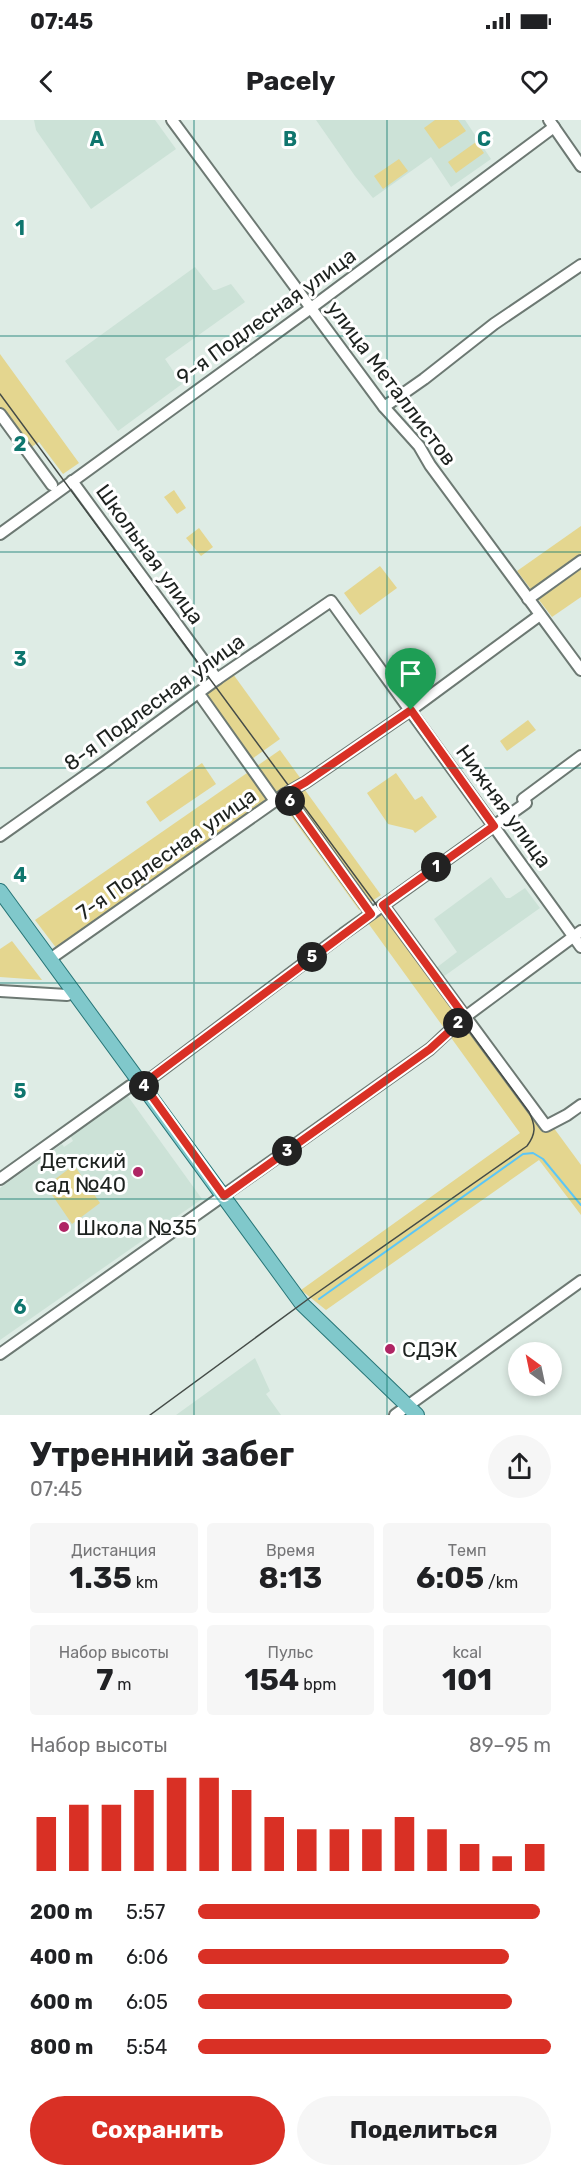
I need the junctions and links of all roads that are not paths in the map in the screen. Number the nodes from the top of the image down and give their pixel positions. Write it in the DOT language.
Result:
graph roads {
  1 [pos="172,120"];
  2 [pos="551,124"];
  3 [pos="581,166"];
  4 [pos="581,265"];
  5 [pos="311,308"];
  6 [pos="384,407"];
  7 [pos="0,414"];
  8 [pos="72,481"];
  9 [pos="52,485"];
  10 [pos="0,534"];
  11 [pos="581,561"];
  12 [pos="528,600"];
  13 [pos="331,601"];
  14 [pos="540,615"];
  15 [pos="581,670"];
  16 [pos="217,679"];
  17 [pos="202,698"];
  18 [pos="411,710"];
  19 [pos="581,756"];
  20 [pos="280,797"];
  21 [pos="494,826"];
  22 [pos="0,836"];
  23 [pos="0,891"];
  24 [pos="383,905"];
  25 [pos="371,914"];
  26 [pos="577,934"];
  27 [pos="581,947"];
  28 [pos="50,959"];
  29 [pos="0,991"];
  30 [pos="75,992"];
  31 [pos="465,1017"];
  32 [pos="143,1084"];
  33 [pos="581,1105"];
  34 [pos="0,1179"];
  35 [pos="224,1196"];
  36 [pos="581,1281"];
  37 [pos="0,1354"];
  38 [pos="412,1411"];
  39 [pos="395,1415"];
  1 -- 5 [label="street, улица Металлистов"];
  2 -- 3 [label="street"];
  2 -- 5 [label="street, 9-я Подлесная улица"];
  4 -- 6 [label="street"];
  5 -- 6 [label="street, улица Металлистов"];
  5 -- 8 [label="street, 9-я Подлесная улица"];
  6 -- 12 [label="street, улица Металлистов"];
  7 -- 9 [label="street"];
  8 -- 10 [label="street, 9-я Подлесная улица"];
  8 -- 16 [label="street, Школьная улица"];
  11 -- 12 [label="street"];
  12 -- 14 [label="street, улица Металлистов"];
  13 -- 16 [label="street, 8-я Подлесная улица"];
  13 -- 18 [label="street, Нижняя улица"];
  14 -- 15 [label="street, улица Металлистов"];
  14 -- 18 [label="street, 7-я Подлесная улица"];
  16 -- 22 [label="street, 8-я Подлесная улица"];
  17 -- 20 [label="street"];
  18 -- 20 [label="street, 7-я Подлесная улица"];
  18 -- 21 [label="street, Нижняя улица"];
  19 -- 21 [label="street"];
  20 -- 25 [label="street"];
  20 -- 28 [label="street, 7-я Подлесная улица"];
  21 -- 24 [label="street"];
  21 -- 26 [label="street, Нижняя улица"];
  23 -- 28 [label="main road"];
  24 -- 25 [label="street"];
  24 -- 31 [label="street"];
  25 -- 32 [label="street"];
  26 -- 27 [label="street, Нижняя улица"];
  26 -- 31 [label="street"];
  28 -- 30 [label="main road"];
  29 -- 30 [label="street"];
  30 -- 32 [label="main road"];
  31 -- 33 [label="street"];
  31 -- 35 [label="street"];
  32 -- 34 [label="street"];
  32 -- 35 [label="main road"];
  35 -- 37 [label="street"];
  35 -- 38 [label="main road"];
  36 -- 38 [label="street"];
  38 -- 39 [label="street"];
}
